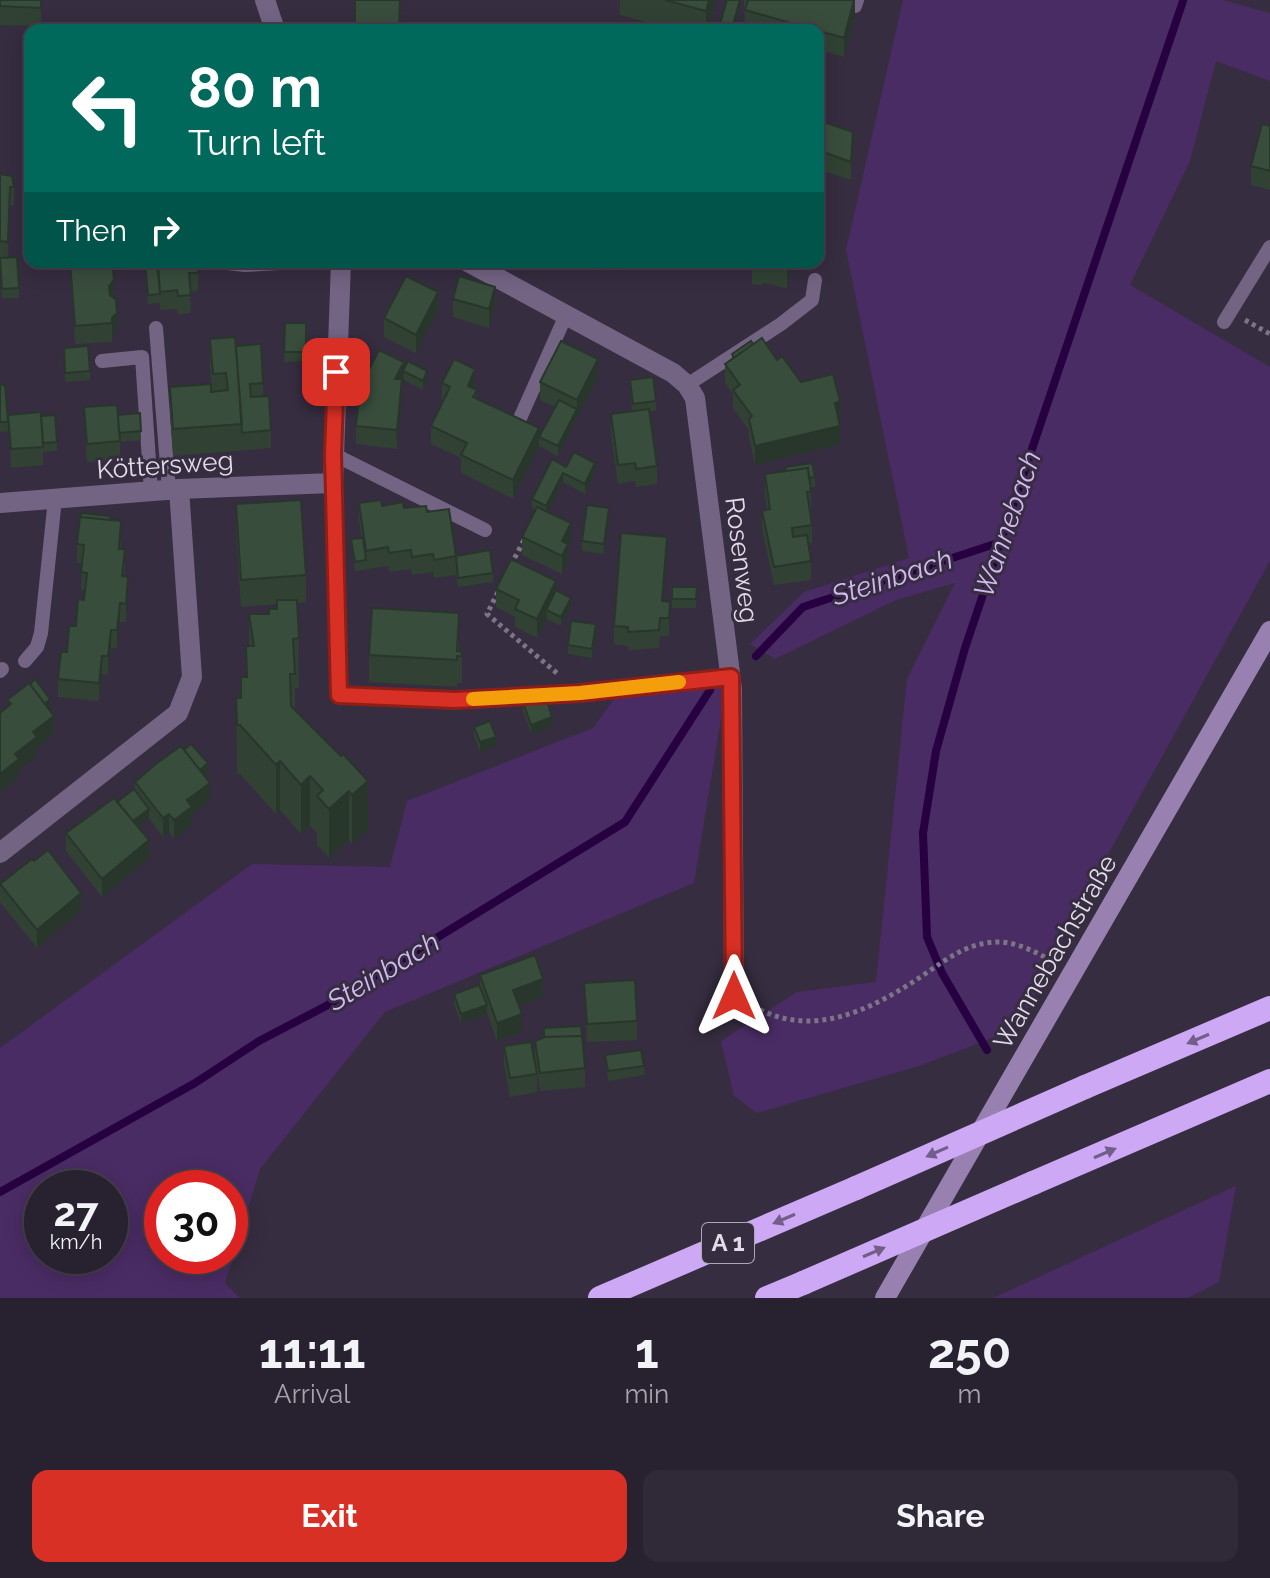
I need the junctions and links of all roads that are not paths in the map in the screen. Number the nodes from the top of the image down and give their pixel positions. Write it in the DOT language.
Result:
graph roads {
  1 [pos="265,0"];
  2 [pos="273,24"];
  3 [pos="1270,247"];
  4 [pos="341,268"];
  5 [pos="479,268"];
  6 [pos="815,280"];
  7 [pos="566,315"];
  8 [pos="1224,322"];
  9 [pos="156,328"];
  10 [pos="102,361"];
  11 [pos="687,385"];
  12 [pos="517,425"];
  13 [pos="333,454"];
  14 [pos="333,483"];
  15 [pos="166,490"];
  16 [pos="55,499"];
  17 [pos="0,503"];
  18 [pos="485,530"];
  19 [pos="1270,631"];
  20 [pos="25,661"];
  21 [pos="731,677"];
  22 [pos="0,853"];
  23 [pos="734,996"];
  24 [pos="1270,1008"];
  25 [pos="1270,1081"];
  26 [pos="600,1298"];
  27 [pos="767,1298"];
  28 [pos="885,1298"];
  1 -- 2 [label="street"];
  3 -- 8 [label="lane"];
  4 -- 13 [label="street"];
  5 -- 7 [label="street"];
  6 -- 11 [label="lane"];
  7 -- 11 [label="street"];
  7 -- 12 [label="lane"];
  9 -- 15 [label="lane"];
  10 -- 15 [label="lane"];
  11 -- 21 [label="street, Rosenweg"];
  13 -- 14 [label="street"];
  13 -- 18 [label="lane"];
  14 -- 15 [label="street, Köttersweg"];
  14 -- 21 [label="lane"];
  15 -- 16 [label="street, Köttersweg"];
  15 -- 22 [label="street"];
  16 -- 17 [label="street, Köttersweg"];
  16 -- 20 [label="lane"];
  19 -- 28 [label="main road, Wannebachstraße"];
  21 -- 23 [label="street, Rosenweg"];
  24 -- 26 [label="highway, A 1, one-way, bridge"];
  27 -- 25 [label="highway, A 1, one-way, bridge"];
}
